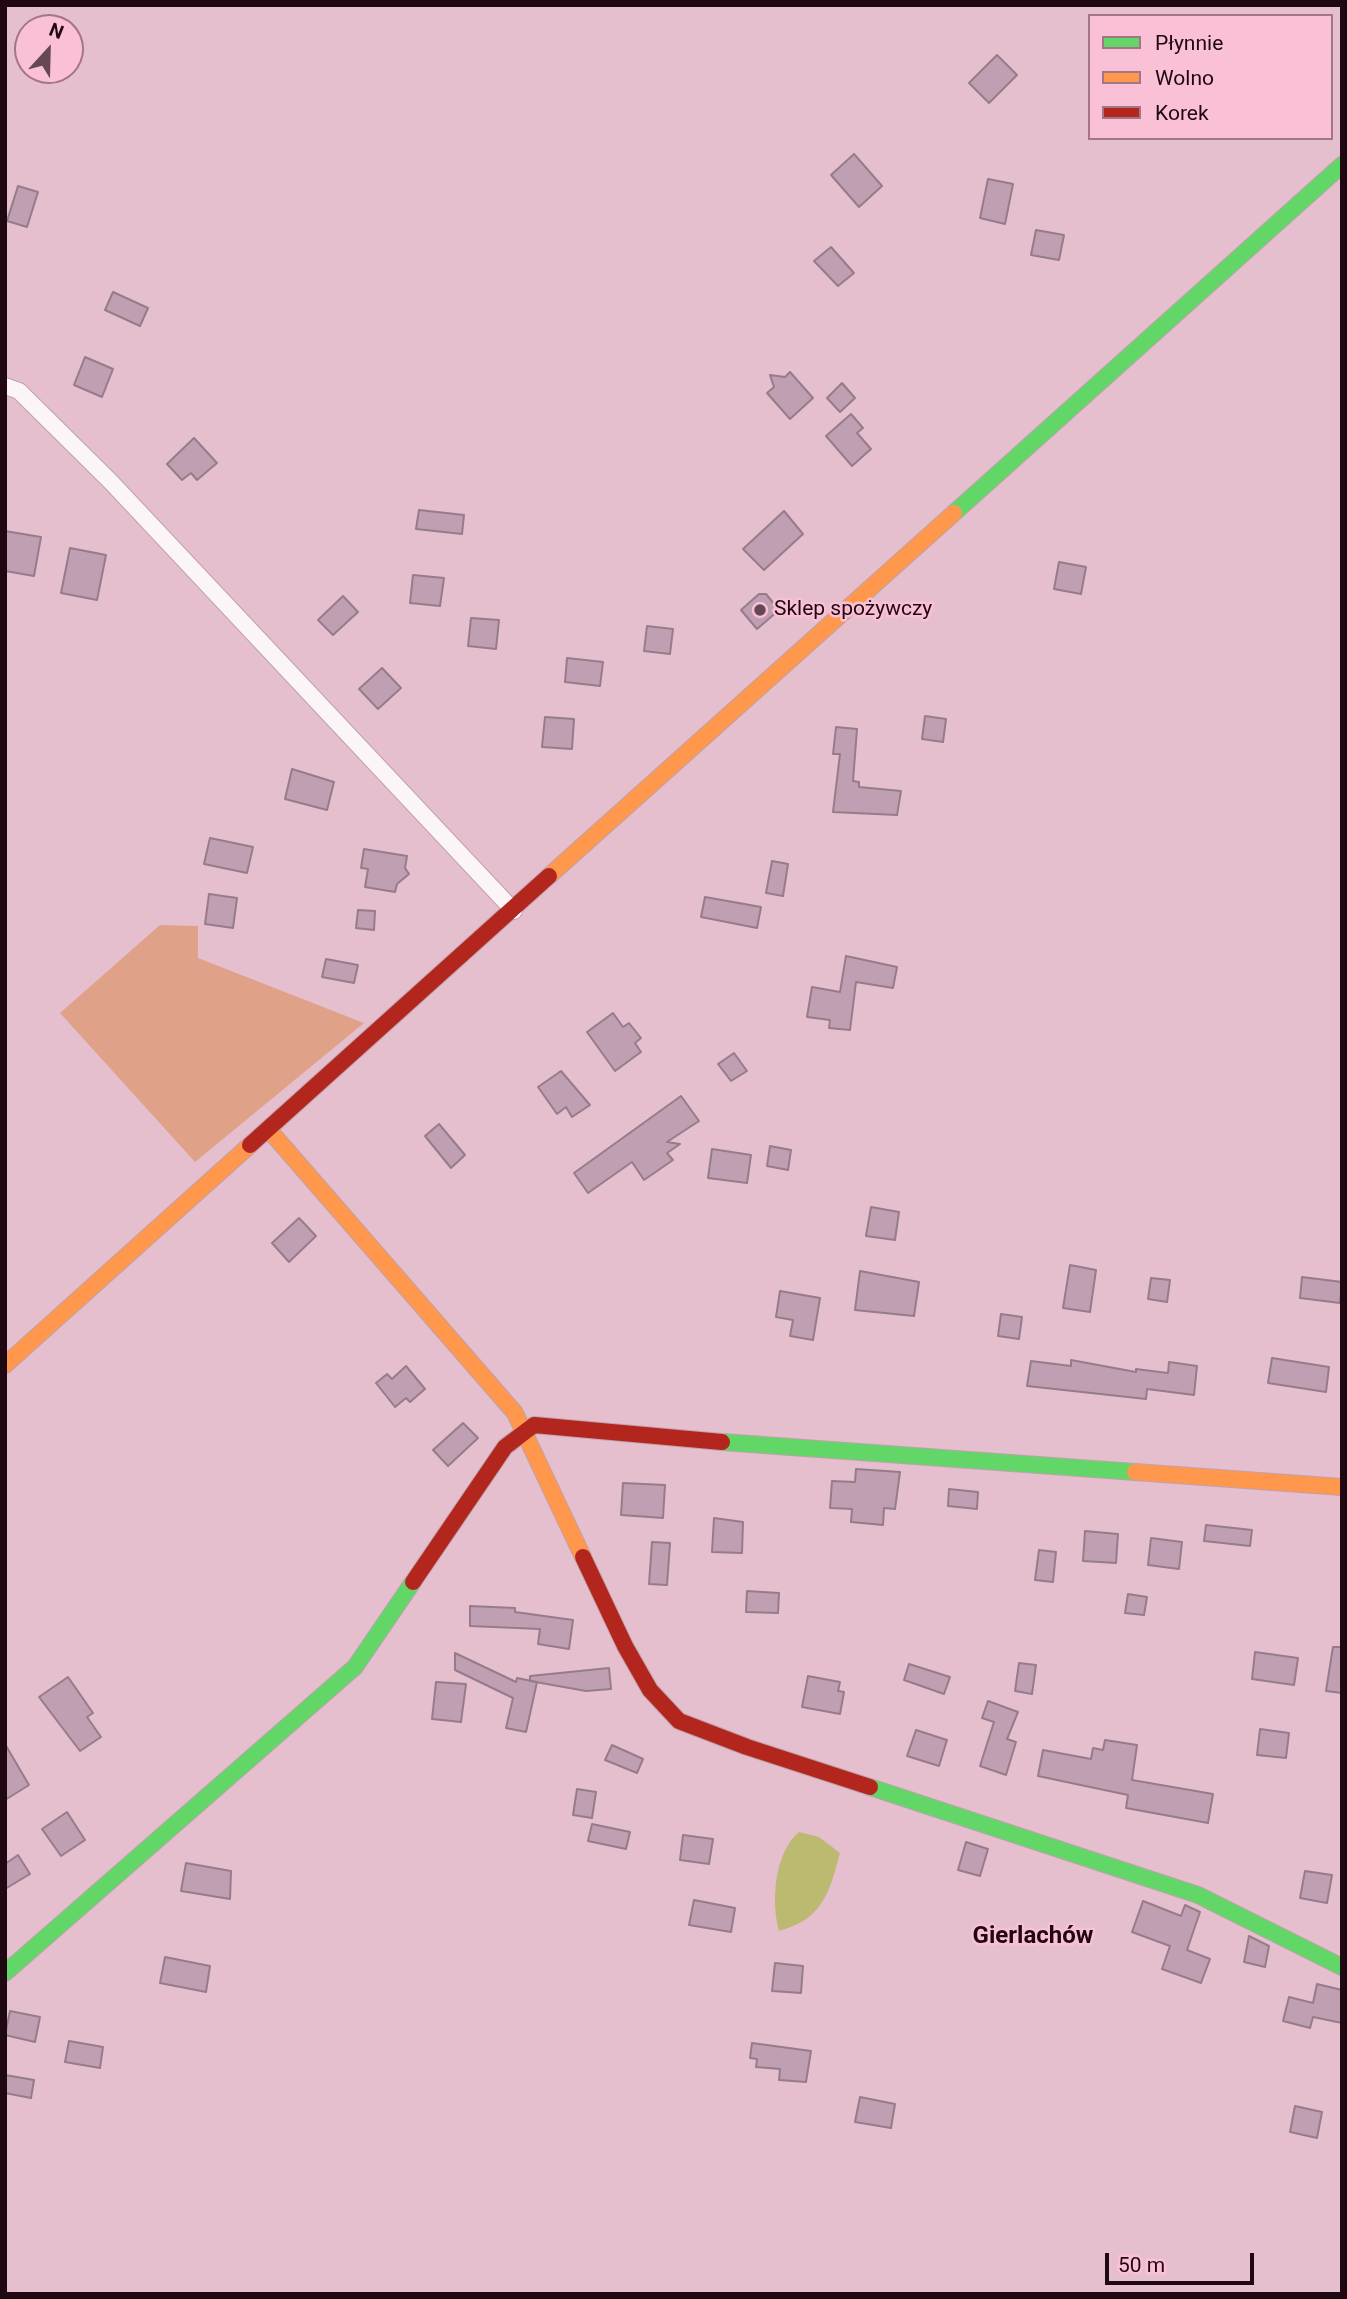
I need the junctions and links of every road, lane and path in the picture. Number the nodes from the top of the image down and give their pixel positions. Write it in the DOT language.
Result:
graph roads {
  1 [pos="1342,165"];
  2 [pos="12,389"];
  3 [pos="514,911"];
  4 [pos="270,1130"];
  5 [pos="5,1365"];
  6 [pos="525,1430"];
  7 [pos="1342,1487"];
  8 [pos="1342,1966"];
  9 [pos="5,1973"];
  1 -- 3 [label="street"];
  2 -- 3 [label="street"];
  3 -- 4 [label="street"];
  4 -- 5 [label="street"];
  4 -- 6 [label="street"];
  6 -- 7 [label="street"];
  6 -- 8 [label="street"];
  6 -- 9 [label="street"];
}
